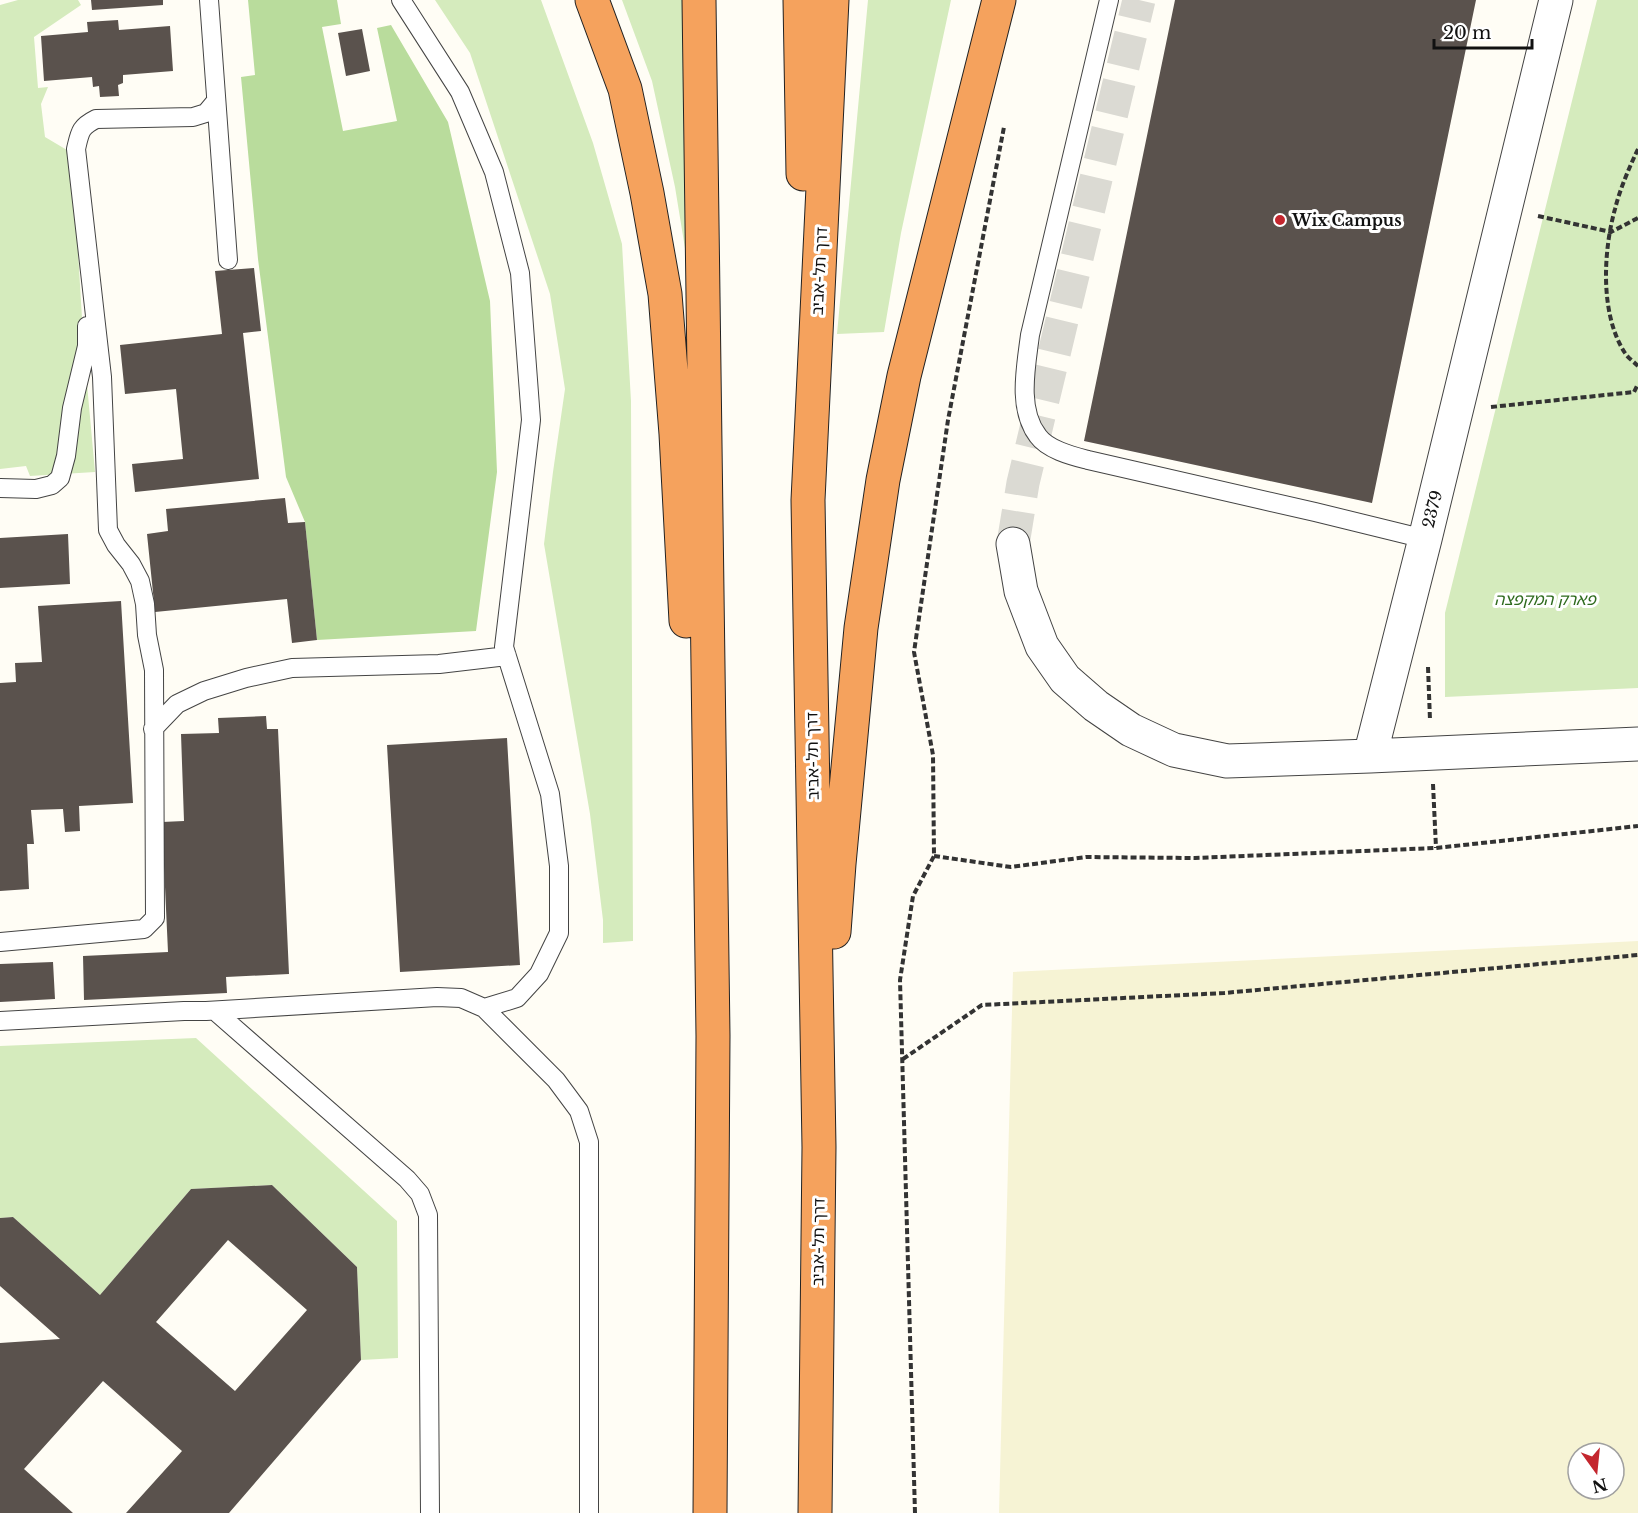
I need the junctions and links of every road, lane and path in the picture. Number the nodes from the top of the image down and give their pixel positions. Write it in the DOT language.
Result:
graph roads {
  1 [pos="209,0"];
  2 [pos="401,0"];
  3 [pos="592,0"];
  4 [pos="699,0"];
  5 [pos="800,0"];
  6 [pos="832,0"];
  7 [pos="999,0"];
  8 [pos="1109,0"];
  9 [pos="1556,0"];
  10 [pos="216,101"];
  11 [pos="1006,117"];
  12 [pos="1638,149"];
  13 [pos="1505,210"];
  14 [pos="1638,218"];
  15 [pos="1611,232"];
  16 [pos="87,249"];
  17 [pos="228,260"];
  18 [pos="1638,366"];
  19 [pos="1638,384"];
  20 [pos="1491,407"];
  21 [pos="0,488"];
  22 [pos="808,500"];
  23 [pos="1425,539"];
  24 [pos="1013,544"];
  25 [pos="507,656"];
  26 [pos="153,729"];
  27 [pos="1638,744"];
  28 [pos="1370,756"];
  29 [pos="1638,826"];
  30 [pos="934,856"];
  31 [pos="0,942"];
  32 [pos="1638,955"];
  33 [pos="484,1008"];
  34 [pos="215,1011"];
  35 [pos="0,1021"];
  36 [pos="713,1036"];
  37 [pos="902,1059"];
  38 [pos="819,1147"];
  39 [pos="430,1513"];
  40 [pos="589,1513"];
  41 [pos="710,1513"];
  42 [pos="815,1513"];
  43 [pos="915,1513"];
  1 -- 10 [label="lane"];
  2 -- 25 [label="lane"];
  3 -- 36 [label="highway"];
  4 -- 36 [label="highway"];
  5 -- 22 [label="highway"];
  6 -- 22 [label="highway, דרך תל-אביב"];
  7 -- 38 [label="highway"];
  8 -- 23 [label="lane"];
  9 -- 13 [label="street, 2379"];
  10 -- 16 [label="lane"];
  10 -- 17 [label="lane"];
  11 -- 30 [label="path"];
  12 -- 15 [label="path"];
  13 -- 15 [label="path"];
  13 -- 23 [label="street, 2379"];
  14 -- 15 [label="path"];
  15 -- 18 [label="path"];
  16 -- 21 [label="lane"];
  16 -- 26 [label="lane"];
  19 -- 20 [label="path"];
  22 -- 38 [label="highway, דרך תל-אביב"];
  23 -- 28 [label="street, 2379"];
  24 -- 28 [label="street"];
  25 -- 26 [label="lane"];
  25 -- 33 [label="lane"];
  26 -- 31 [label="lane"];
  27 -- 28 [label="street"];
  29 -- 30 [label="path"];
  30 -- 37 [label="path"];
  32 -- 37 [label="path"];
  33 -- 34 [label="lane"];
  33 -- 40 [label="lane"];
  34 -- 35 [label="lane"];
  34 -- 39 [label="lane"];
  36 -- 41 [label="highway"];
  37 -- 43 [label="path"];
  38 -- 42 [label="highway, דרך תל-אביב"];
}
